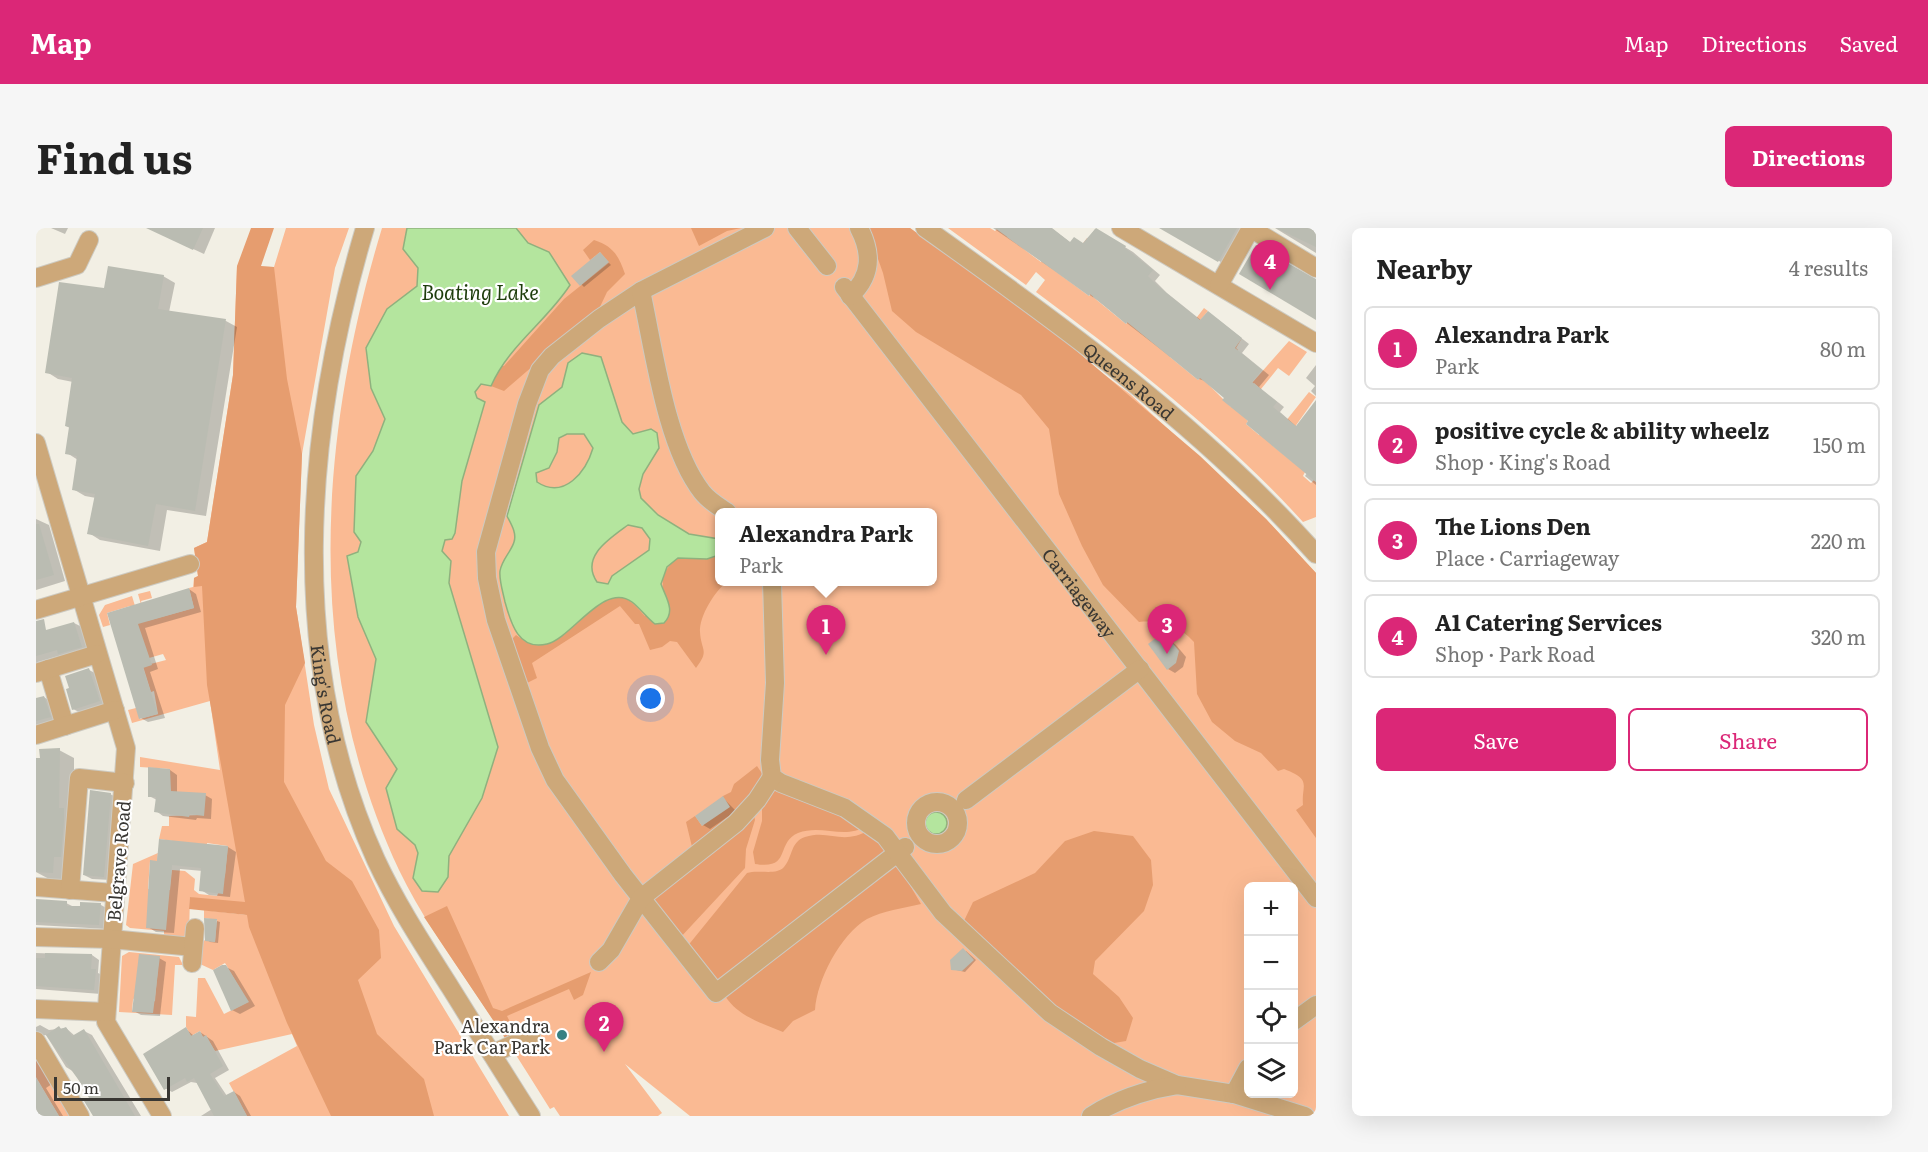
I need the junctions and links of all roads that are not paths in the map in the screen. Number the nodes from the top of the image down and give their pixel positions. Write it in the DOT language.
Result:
graph roads {
  1 [pos="365,228"];
  2 [pos="765,228"];
  3 [pos="797,228"];
  4 [pos="859,228"];
  5 [pos="925,228"];
  6 [pos="1121,228"];
  7 [pos="1251,228"];
  8 [pos="89,240"];
  9 [pos="827,266"];
  10 [pos="1316,268"];
  11 [pos="36,278"];
  12 [pos="1219,285"];
  13 [pos="641,291"];
  14 [pos="1316,344"];
  15 [pos="36,442"];
  16 [pos="721,508"];
  17 [pos="1313,545"];
  18 [pos="189,564"];
  19 [pos="772,586"];
  20 [pos="80,597"];
  21 [pos="36,610"];
  22 [pos="97,654"];
  23 [pos="1140,669"];
  24 [pos="42,671"];
  25 [pos="115,711"];
  26 [pos="65,726"];
  27 [pos="36,735"];
  28 [pos="772,777"];
  29 [pos="125,783"];
  30 [pos="960,804"];
  31 [pos="909,844"];
  32 [pos="36,888"];
  33 [pos="70,890"];
  34 [pos="114,893"];
  35 [pos="641,898"];
  36 [pos="1316,898"];
  37 [pos="195,928"];
  38 [pos="36,937"];
  39 [pos="111,939"];
  40 [pos="599,962"];
  41 [pos="1316,1005"];
  42 [pos="36,1009"];
  43 [pos="1298,1018"];
  44 [pos="108,1021"];
  45 [pos="531,1036"];
  46 [pos="36,1041"];
  47 [pos="492,1054"];
  48 [pos="1244,1075"];
  49 [pos="1177,1084"];
  50 [pos="1234,1094"];
  51 [pos="80,1116"];
  52 [pos="162,1116"];
  53 [pos="531,1116"];
  54 [pos="1091,1116"];
  55 [pos="1305,1116"];
  1 -- 47 [label="street, King's Road"];
  2 -- 13 [label="street"];
  3 -- 9 [label="street"];
  4 -- 23 [label="street, Carriageway"];
  5 -- 17 [label="street, Queens Road"];
  6 -- 12 [label="street"];
  7 -- 10 [label="street"];
  7 -- 12 [label="street"];
  8 -- 11 [label="street"];
  12 -- 14 [label="street"];
  13 -- 16 [label="street"];
  13 -- 35 [label="street"];
  15 -- 20 [label="street, Belgrave Road"];
  18 -- 20 [label="street"];
  19 -- 28 [label="street"];
  20 -- 21 [label="street"];
  20 -- 22 [label="street, Belgrave Road"];
  22 -- 24 [label="street"];
  22 -- 25 [label="street, Belgrave Road"];
  23 -- 30 [label="street"];
  23 -- 36 [label="street, Carriageway"];
  24 -- 26 [label="street"];
  25 -- 26 [label="street"];
  25 -- 29 [label="street, Belgrave Road"];
  26 -- 27 [label="street"];
  28 -- 31 [label="street"];
  28 -- 35 [label="street"];
  29 -- 33 [label="street"];
  29 -- 34 [label="street, Belgrave Road"];
  30 -- 31 [label="street"];
  30 -- 31 [label="street"];
  31 -- 35 [label="street"];
  31 -- 49 [label="street"];
  32 -- 33 [label="street"];
  33 -- 34 [label="street"];
  34 -- 39 [label="street, Belgrave Road"];
  35 -- 40 [label="street"];
  37 -- 39 [label="street"];
  38 -- 39 [label="street"];
  39 -- 44 [label="street, Belgrave Road"];
  41 -- 43 [label="street"];
  42 -- 44 [label="street"];
  44 -- 52 [label="street"];
  45 -- 47 [label="street"];
  46 -- 51 [label="street"];
  47 -- 53 [label="street, King's Road"];
  48 -- 50 [label="street"];
  49 -- 50 [label="street"];
  49 -- 54 [label="street"];
  50 -- 55 [label="street"];
}
